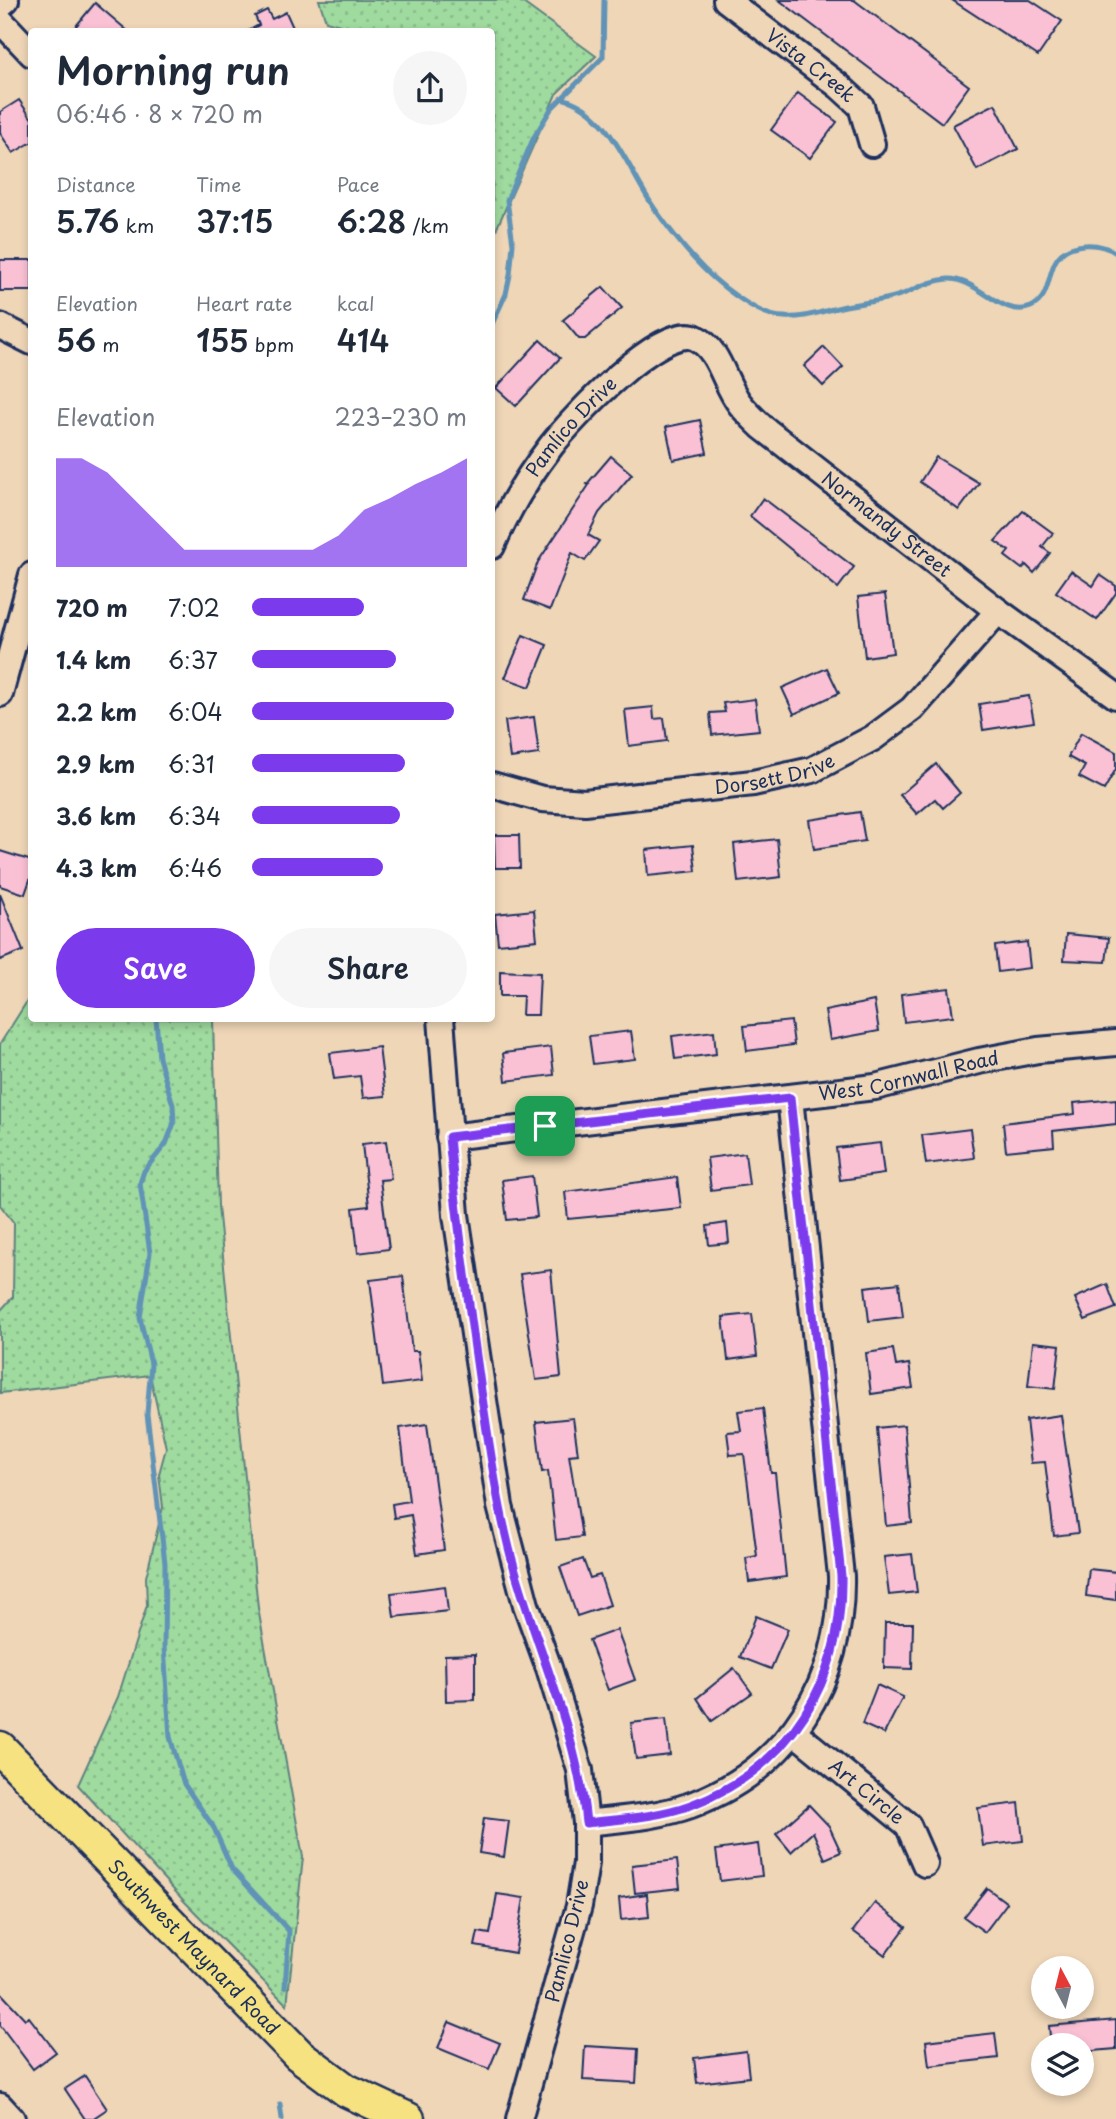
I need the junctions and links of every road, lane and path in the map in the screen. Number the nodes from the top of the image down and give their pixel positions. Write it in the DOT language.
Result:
graph roads {
  1 [pos="6,0"];
  2 [pos="726,0"];
  3 [pos="0,5"];
  4 [pos="0,20"];
  5 [pos="28,50"];
  6 [pos="872,144"];
  7 [pos="0,326"];
  8 [pos="681,336"];
  9 [pos="28,340"];
  10 [pos="495,540"];
  11 [pos="28,590"];
  12 [pos="998,611"];
  13 [pos="0,694"];
  14 [pos="1116,696"];
  15 [pos="495,786"];
  16 [pos="441,1022"];
  17 [pos="1116,1042"];
  18 [pos="790,1098"];
  19 [pos="449,1137"];
  20 [pos="794,1732"];
  21 [pos="0,1748"];
  22 [pos="586,1823"];
  23 [pos="925,1864"];
  24 [pos="0,2106"];
  25 [pos="12,2119"];
  26 [pos="408,2119"];
  27 [pos="519,2119"];
  1 -- 3 [label="street"];
  2 -- 6 [label="street, Vista Creek"];
  4 -- 5 [label="street"];
  7 -- 9 [label="street"];
  8 -- 10 [label="street, Pamlico Drive"];
  8 -- 12 [label="street, Normandy Street"];
  11 -- 13 [label="street"];
  12 -- 14 [label="street, Normandy Street"];
  12 -- 15 [label="street, Dorsett Drive"];
  16 -- 19 [label="street, Pamlico Drive"];
  17 -- 18 [label="street, West Cornwall Road"];
  18 -- 19 [label="street, West Cornwall Road"];
  18 -- 20 [label="street"];
  19 -- 22 [label="street, Pamlico Drive"];
  20 -- 22 [label="street"];
  20 -- 23 [label="street, Art Circle"];
  21 -- 26 [label="main road, Southwest Maynard Road"];
  22 -- 27 [label="street, Pamlico Drive"];
  24 -- 25 [label="street"];
}
